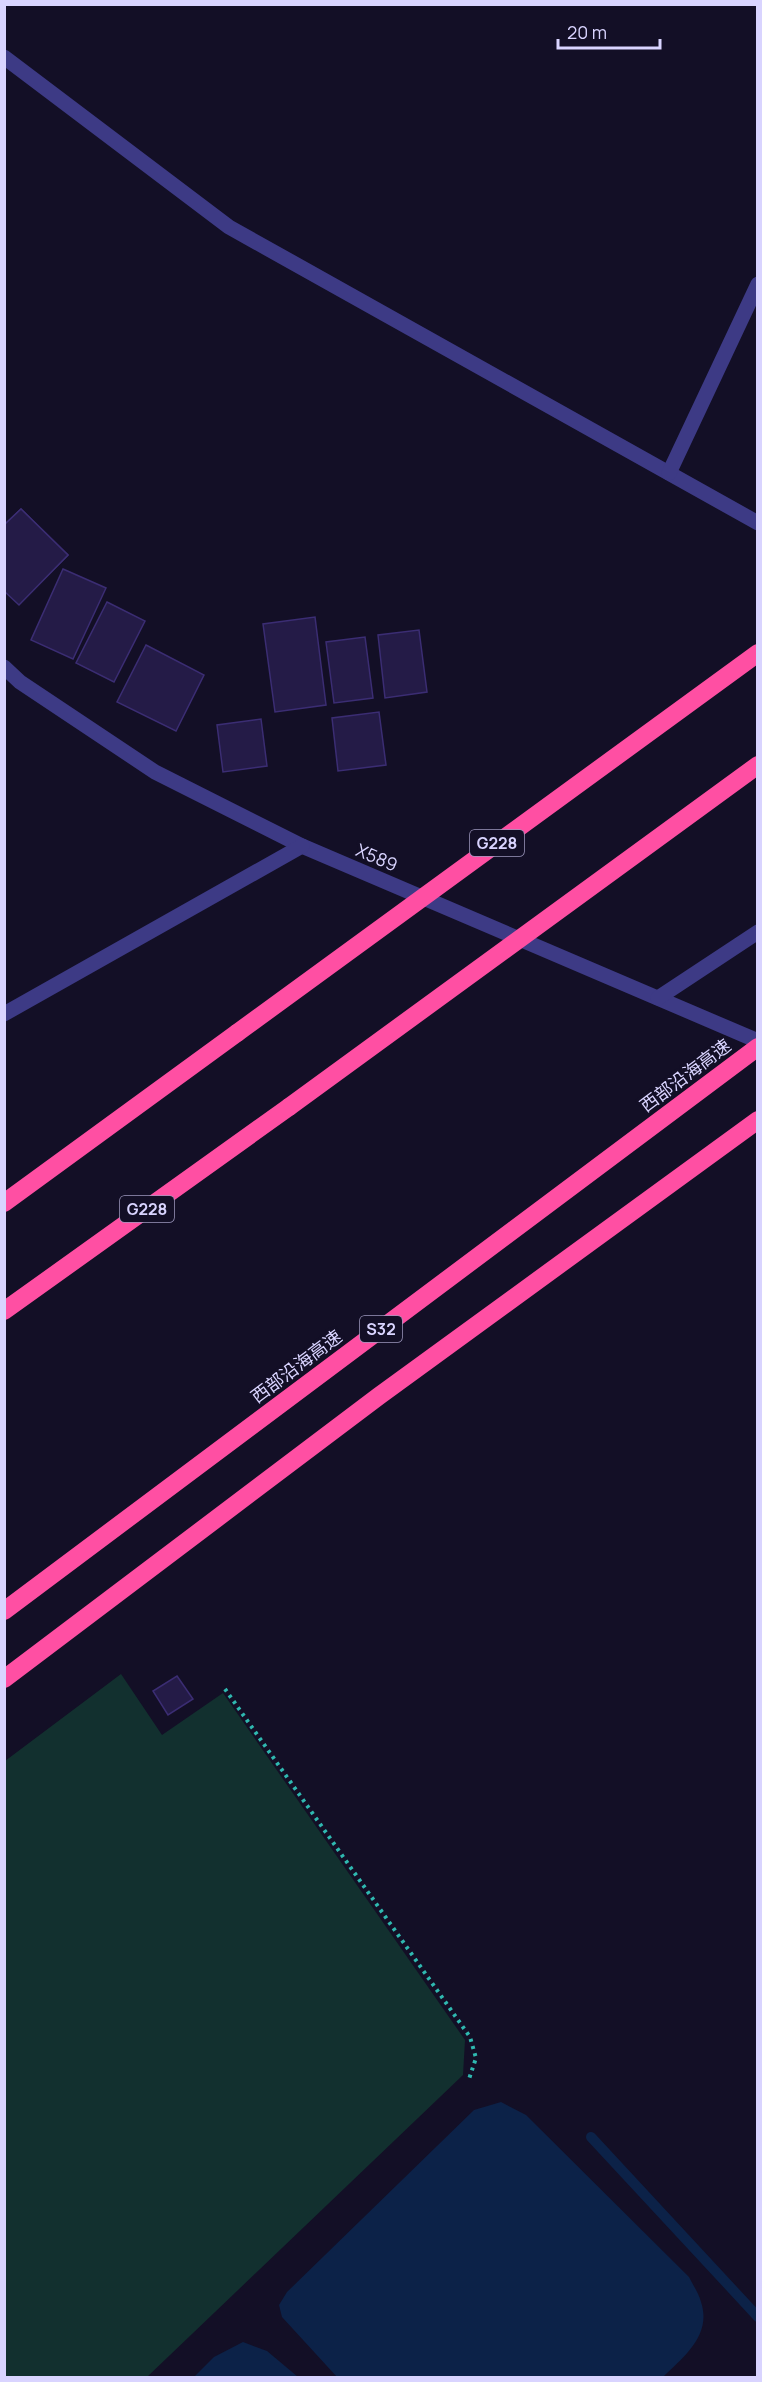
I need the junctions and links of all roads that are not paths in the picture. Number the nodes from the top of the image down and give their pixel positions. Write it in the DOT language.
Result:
graph roads {
  1 [pos="4,57"];
  2 [pos="758,284"];
  3 [pos="669,474"];
  4 [pos="758,523"];
  5 [pos="758,652"];
  6 [pos="4,667"];
  7 [pos="758,765"];
  8 [pos="302,846"];
  9 [pos="758,932"];
  10 [pos="658,998"];
  11 [pos="4,1014"];
  12 [pos="758,1041"];
  13 [pos="758,1047"];
  14 [pos="758,1119"];
  15 [pos="4,1203"];
  16 [pos="4,1311"];
  17 [pos="4,1611"];
  18 [pos="4,1679"];
  19 [pos="4,1686"];
  1 -- 3 [label="street"];
  2 -- 3 [label="street"];
  3 -- 4 [label="street"];
  5 -- 15 [label="highway, G228, bridge"];
  6 -- 8 [label="street, X589 / X589"];
  7 -- 16 [label="highway, G228, bridge"];
  8 -- 10 [label="street, X589 / X589"];
  8 -- 11 [label="street"];
  9 -- 10 [label="street"];
  10 -- 12 [label="street, X589 / X589"];
  13 -- 17 [label="highway, 西部沿海高速 / S32"];
  14 -- 18 [label="highway, bridge"];
  14 -- 19 [label="street"];
}
